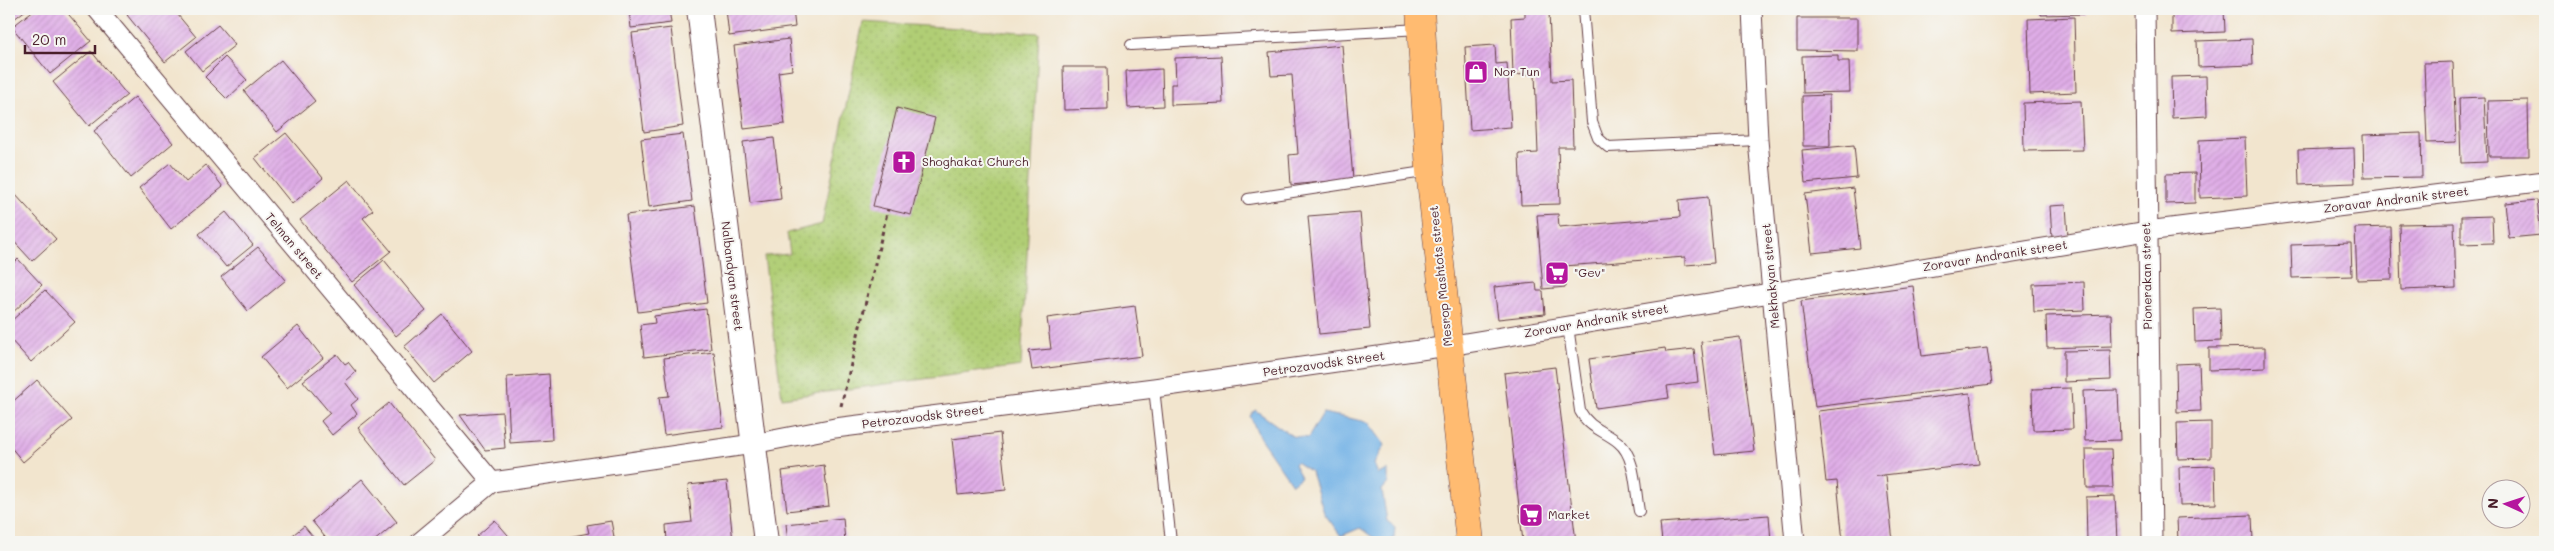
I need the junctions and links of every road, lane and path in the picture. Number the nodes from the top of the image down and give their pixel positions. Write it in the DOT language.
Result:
graph roads {
  1 [pos="97,9"];
  2 [pos="699,9"];
  3 [pos="1583,9"];
  4 [pos="1752,9"];
  5 [pos="2145,9"];
  6 [pos="1420,19"];
  7 [pos="1131,45"];
  8 [pos="1758,140"];
  9 [pos="1430,171"];
  10 [pos="2545,181"];
  11 [pos="1248,198"];
  12 [pos="888,209"];
  13 [pos="2147,231"];
  14 [pos="1772,291"];
  15 [pos="1568,326"];
  16 [pos="1448,346"];
  17 [pos="1154,388"];
  18 [pos="836,428"];
  19 [pos="753,444"];
  20 [pos="492,482"];
  21 [pos="1639,511"];
  22 [pos="420,542"];
  23 [pos="766,542"];
  24 [pos="1170,542"];
  25 [pos="1470,542"];
  26 [pos="1795,542"];
  27 [pos="2152,542"];
  1 -- 20 [label="street, Telman street"];
  2 -- 19 [label="street, Nalbandyan street"];
  3 -- 8 [label="lane"];
  4 -- 8 [label="street, Mekhakyan street"];
  5 -- 13 [label="street, Pionerakan street"];
  6 -- 7 [label="lane"];
  6 -- 9 [label="main road, Mesrop Mashtots street"];
  8 -- 14 [label="street, Mekhakyan street"];
  9 -- 11 [label="lane"];
  9 -- 16 [label="main road, Mesrop Mashtots street"];
  10 -- 13 [label="street, Zoravar Andranik street"];
  12 -- 18 [label="path"];
  13 -- 14 [label="street, Zoravar Andranik street"];
  13 -- 27 [label="street, Pionerakan street"];
  14 -- 15 [label="street, Zoravar Andranik street"];
  14 -- 26 [label="street, Mekhakyan street"];
  15 -- 16 [label="street, Zoravar Andranik street"];
  15 -- 21 [label="lane"];
  16 -- 17 [label="street, Petrozavodsk Street"];
  16 -- 25 [label="main road, Mesrop Mashtots street"];
  17 -- 18 [label="street, Petrozavodsk Street"];
  17 -- 24 [label="lane"];
  18 -- 19 [label="street, Petrozavodsk Street"];
  19 -- 20 [label="street, Petrozavodsk Street"];
  19 -- 23 [label="street, Nalbandyan street"];
  20 -- 22 [label="street"];
}
